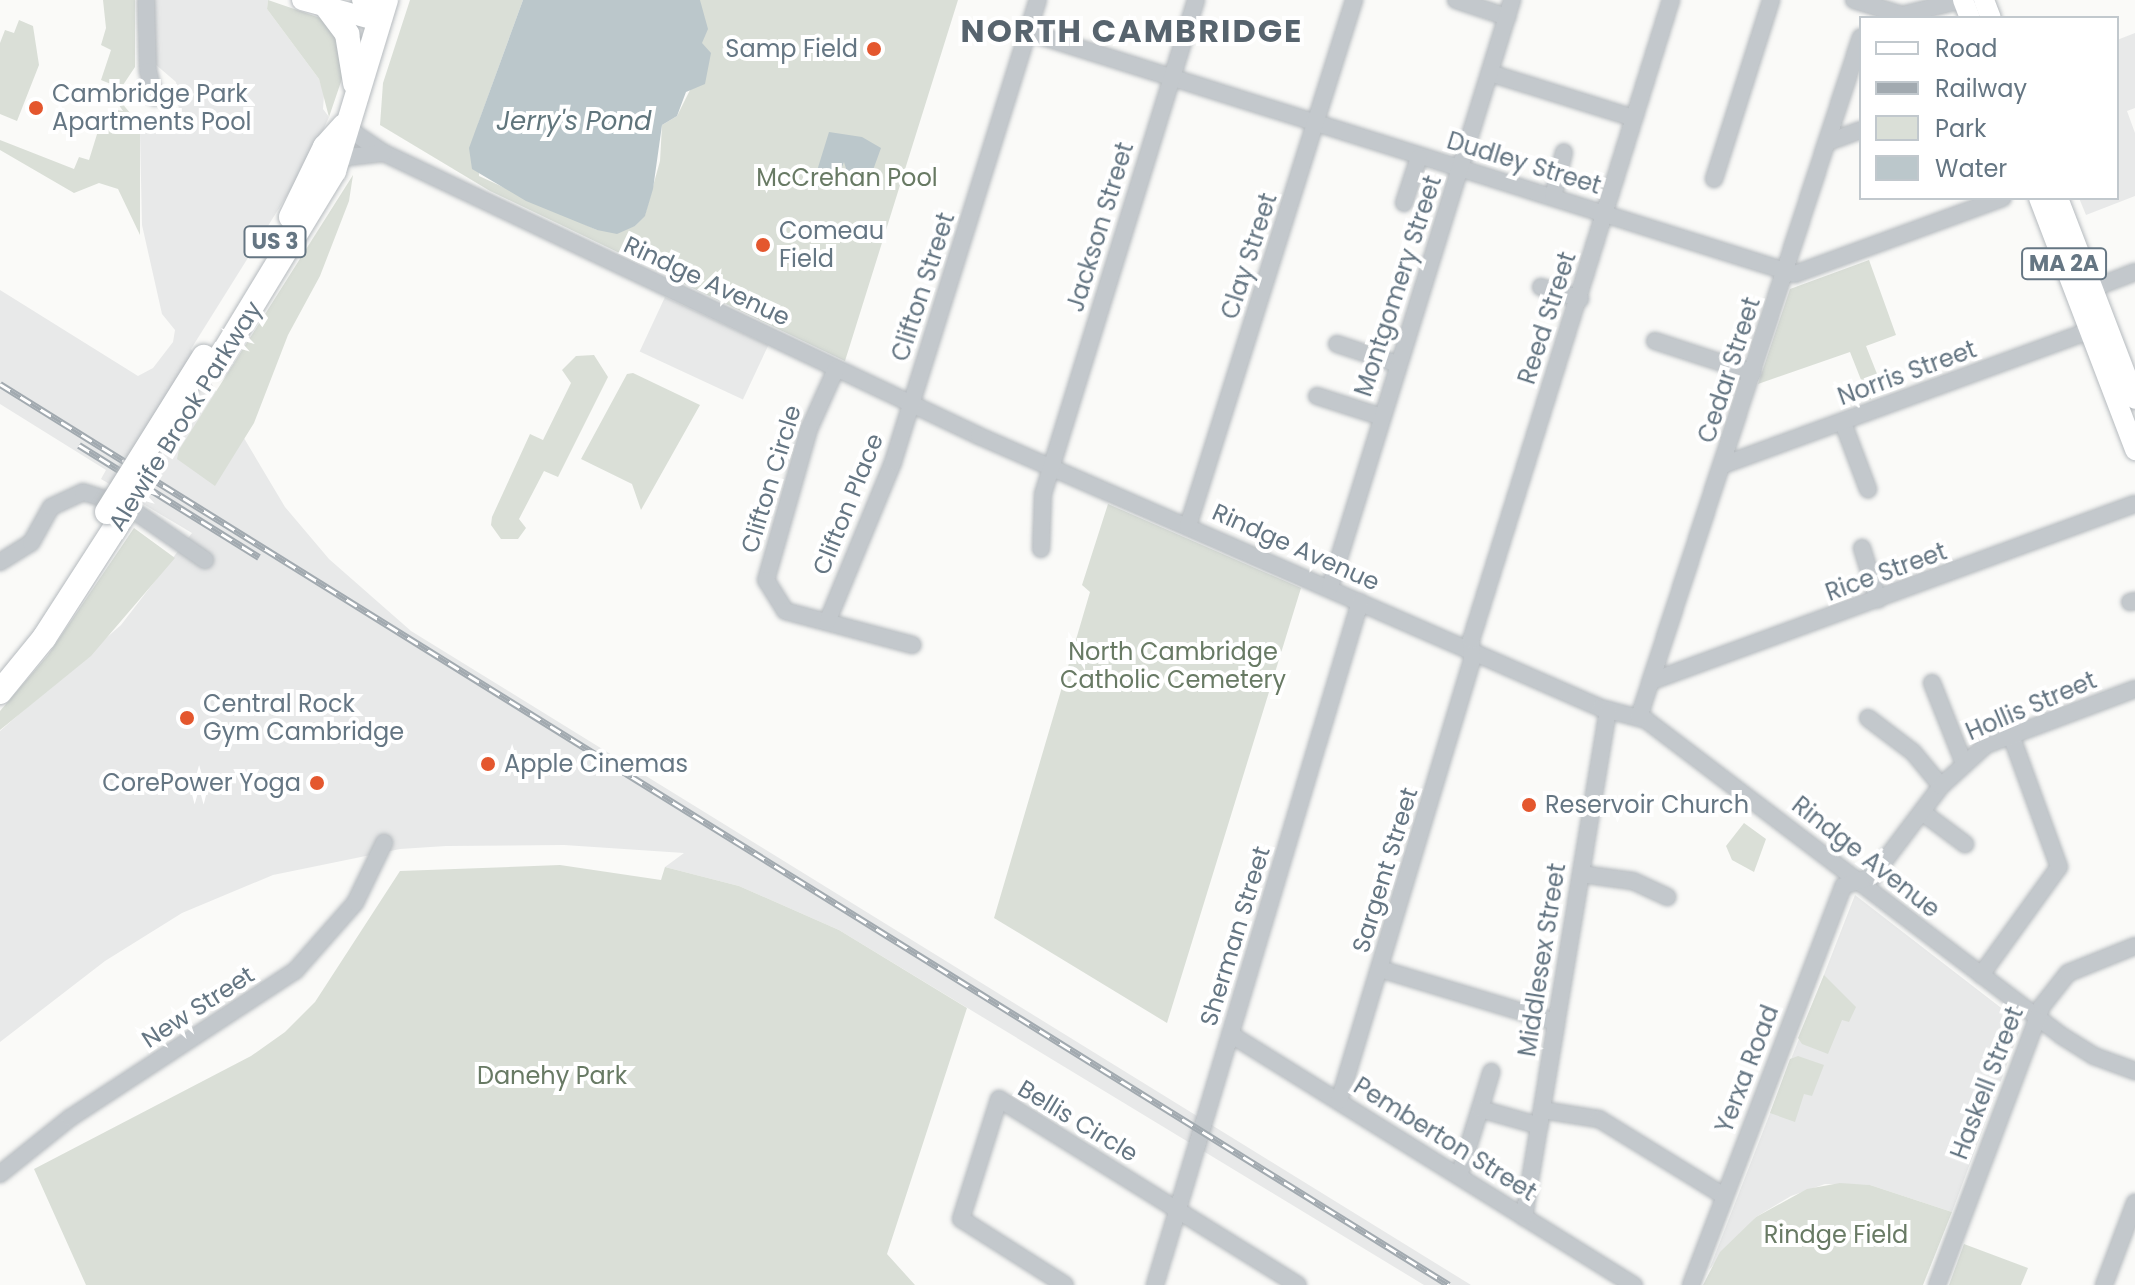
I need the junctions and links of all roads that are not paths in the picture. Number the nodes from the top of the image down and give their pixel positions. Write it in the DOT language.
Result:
graph roads {
  1 [pos="146,0"];
  2 [pos="302,0"];
  3 [pos="1038,0"];
  4 [pos="1196,0"];
  5 [pos="1354,0"];
  6 [pos="1456,0"];
  7 [pos="1512,0"];
  8 [pos="1671,0"];
  9 [pos="1771,0"];
  10 [pos="1854,0"];
  11 [pos="1963,0"];
  12 [pos="327,7"];
  13 [pos="378,7"];
  14 [pos="1871,8"];
  15 [pos="1507,17"];
  16 [pos="1028,32"];
  17 [pos="1859,43"];
  18 [pos="1490,73"];
  19 [pos="1172,77"];
  20 [pos="356,90"];
  21 [pos="155,97"];
  22 [pos="1634,118"];
  23 [pos="1316,123"];
  24 [pos="344,126"];
  25 [pos="1859,131"];
  26 [pos="1828,142"];
  27 [pos="1564,152"];
  28 [pos="384,153"];
  29 [pos="1419,157"];
  30 [pos="340,158"];
  31 [pos="1460,169"];
  32 [pos="1714,179"];
  33 [pos="1553,197"];
  34 [pos="1998,200"];
  35 [pos="2040,200"];
  36 [pos="2059,200"];
  37 [pos="1404,203"];
  38 [pos="1606,213"];
  39 [pos="1786,271"];
  40 [pos="2135,272"];
  41 [pos="1541,287"];
  42 [pos="2091,289"];
  43 [pos="1580,299"];
  44 [pos="2098,328"];
  45 [pos="1655,341"];
  46 [pos="1337,344"];
  47 [pos="210,361"];
  48 [pos="1398,364"];
  49 [pos="836,369"];
  50 [pos="1753,373"];
  51 [pos="1317,396"];
  52 [pos="2135,399"];
  53 [pos="911,405"];
  54 [pos="1382,417"];
  55 [pos="1843,423"];
  56 [pos="2135,450"];
  57 [pos="1723,465"];
  58 [pos="1051,468"];
  59 [pos="1868,489"];
  60 [pos="2135,504"];
  61 [pos="113,516"];
  62 [pos="1188,526"];
  63 [pos="1862,548"];
  64 [pos="1041,549"];
  65 [pos="205,560"];
  66 [pos="0,562"];
  67 [pos="1330,587"];
  68 [pos="1878,600"];
  69 [pos="1360,602"];
  70 [pos="828,620"];
  71 [pos="913,645"];
  72 [pos="1471,651"];
  73 [pos="0,669"];
  74 [pos="1652,681"];
  75 [pos="1932,683"];
  76 [pos="2135,689"];
  77 [pos="0,692"];
  78 [pos="1608,710"];
  79 [pos="1639,717"];
  80 [pos="1868,718"];
  81 [pos="2011,735"];
  82 [pos="1963,761"];
  83 [pos="1941,786"];
  84 [pos="1922,812"];
  85 [pos="384,843"];
  86 [pos="1965,844"];
  87 [pos="1581,874"];
  88 [pos="1859,882"];
  89 [pos="1667,897"];
  90 [pos="2135,946"];
  91 [pos="1380,969"];
  92 [pos="1981,975"];
  93 [pos="2038,1018"];
  94 [pos="1556,1022"];
  95 [pos="1230,1034"];
  96 [pos="2135,1071"];
  97 [pos="1491,1072"];
  98 [pos="1339,1101"];
  99 [pos="1480,1109"];
  100 [pos="1541,1118"];
  101 [pos="0,1174"];
  102 [pos="1459,1176"];
  103 [pos="1724,1196"];
  104 [pos="2135,1203"];
  105 [pos="1178,1212"];
  106 [pos="1524,1217"];
  107 [pos="1292,1283"];
  108 [pos="1065,1285"];
  109 [pos="1155,1285"];
  110 [pos="1634,1285"];
  111 [pos="1691,1285"];
  112 [pos="1937,1285"];
  113 [pos="2104,1285"];
  1 -- 21 [label="street"];
  2 -- 12 [label="main road"];
  3 -- 16 [label="street, Clifton Street"];
  4 -- 19 [label="street, Jackson Street"];
  5 -- 23 [label="street, Clay Street"];
  6 -- 15 [label="street"];
  7 -- 15 [label="street, Montgomery Street"];
  8 -- 22 [label="street, Reed Street"];
  9 -- 32 [label="street"];
  10 -- 14 [label="street"];
  11 -- 14 [label="street"];
  12 -- 13 [label="main road"];
  12 -- 20 [label="highway"];
  13 -- 20 [label="highway, Alewife Brook Parkway / US 3"];
  15 -- 18 [label="street, Montgomery Street"];
  16 -- 19 [label="street, Dudley Street"];
  16 -- 53 [label="street, Clifton Street"];
  17 -- 26 [label="street, Cedar Street"];
  18 -- 22 [label="street"];
  18 -- 31 [label="street, Montgomery Street"];
  19 -- 23 [label="street, Dudley Street"];
  19 -- 58 [label="street, Jackson Street"];
  20 -- 24 [label="highway, Alewife Brook Parkway / US 3"];
  22 -- 38 [label="street, Reed Street"];
  23 -- 29 [label="street, Dudley Street"];
  23 -- 62 [label="street, Clay Street"];
  24 -- 28 [label="street, Rindge Avenue"];
  24 -- 30 [label="highway, Alewife Brook Parkway / US 3"];
  24 -- 47 [label="highway, Alewife Brook Parkway / US 3"];
  25 -- 26 [label="street"];
  26 -- 39 [label="street, Cedar Street"];
  27 -- 33 [label="street"];
  28 -- 30 [label="street"];
  28 -- 49 [label="street, Rindge Avenue"];
  29 -- 31 [label="street, Dudley Street"];
  29 -- 37 [label="street"];
  30 -- 47 [label="highway, Alewife Brook Parkway / US 3"];
  31 -- 33 [label="street, Dudley Street"];
  31 -- 48 [label="street, Montgomery Street"];
  33 -- 38 [label="street, Dudley Street"];
  34 -- 39 [label="street, Dudley Street"];
  35 -- 44 [label="main road, MA 2A"];
  36 -- 42 [label="main road, MA 2A"];
  38 -- 39 [label="street, Dudley Street"];
  38 -- 43 [label="street, Reed Street"];
  39 -- 50 [label="street, Cedar Street"];
  40 -- 42 [label="street"];
  41 -- 43 [label="street"];
  42 -- 44 [label="main road, MA 2A"];
  43 -- 72 [label="street, Reed Street"];
  44 -- 52 [label="main road, MA 2A"];
  44 -- 55 [label="street, Norris Street"];
  44 -- 56 [label="main road, MA 2A"];
  45 -- 50 [label="street"];
  46 -- 48 [label="street"];
  47 -- 61 [label="highway, Alewife Brook Parkway / US 3, bridge"];
  48 -- 54 [label="street, Montgomery Street"];
  49 -- 53 [label="street, Rindge Avenue"];
  49 -- 70 [label="street, Clifton Circle"];
  50 -- 57 [label="street, Cedar Street"];
  51 -- 54 [label="street"];
  53 -- 58 [label="street, Rindge Avenue"];
  53 -- 70 [label="street, Clifton Place"];
  54 -- 67 [label="street, Montgomery Street"];
  55 -- 57 [label="street, Norris Street"];
  55 -- 59 [label="street"];
  57 -- 74 [label="street, Cedar Street"];
  58 -- 62 [label="street, Rindge Avenue"];
  58 -- 64 [label="street, Jackson Street"];
  60 -- 68 [label="street, Rice Street"];
  61 -- 73 [label="highway, Alewife Brook Parkway / US 3"];
  61 -- 77 [label="highway, Alewife Brook Parkway / US 3"];
  62 -- 67 [label="street, Rindge Avenue"];
  63 -- 68 [label="street"];
  65 -- 66 [label="street"];
  67 -- 69 [label="street, Rindge Avenue"];
  68 -- 74 [label="street, Rice Street"];
  69 -- 72 [label="street, Rindge Avenue"];
  69 -- 95 [label="street, Sherman Street"];
  70 -- 71 [label="street, Clifton Circle"];
  72 -- 78 [label="street, Rindge Avenue"];
  72 -- 91 [label="street, Sargent Street"];
  74 -- 79 [label="street, Cedar Street"];
  75 -- 82 [label="street"];
  76 -- 81 [label="street, Hollis Street"];
  78 -- 79 [label="street, Rindge Avenue"];
  78 -- 87 [label="street, Middlesex Street"];
  79 -- 88 [label="street, Rindge Avenue"];
  80 -- 83 [label="street"];
  81 -- 82 [label="street, Hollis Street"];
  81 -- 92 [label="street"];
  82 -- 83 [label="street, Hollis Street"];
  83 -- 84 [label="street, Hollis Street"];
  84 -- 86 [label="street"];
  84 -- 88 [label="street, Hollis Street"];
  85 -- 101 [label="street, New Street"];
  87 -- 89 [label="street"];
  87 -- 94 [label="street, Middlesex Street"];
  88 -- 92 [label="street, Rindge Avenue"];
  88 -- 103 [label="street, Yerxa Road"];
  90 -- 93 [label="street, Haskell Street"];
  91 -- 94 [label="street"];
  91 -- 98 [label="street, Sargent Street"];
  92 -- 93 [label="street, Rindge Avenue"];
  93 -- 96 [label="street, Rindge Avenue"];
  93 -- 112 [label="street, Haskell Street"];
  94 -- 100 [label="street, Middlesex Street"];
  95 -- 98 [label="street, Pemberton Street"];
  95 -- 105 [label="street, Sherman Street"];
  97 -- 99 [label="street"];
  98 -- 102 [label="street, Pemberton Street"];
  99 -- 100 [label="street"];
  99 -- 102 [label="street"];
  100 -- 103 [label="street"];
  100 -- 106 [label="street, Middlesex Street"];
  102 -- 106 [label="street, Pemberton Street"];
  103 -- 111 [label="street, Yerxa Road"];
  104 -- 113 [label="street"];
  105 -- 107 [label="street"];
  105 -- 108 [label="street, Bellis Circle"];
  105 -- 109 [label="street, Sherman Street"];
  106 -- 110 [label="street, Pemberton Street"];
}
